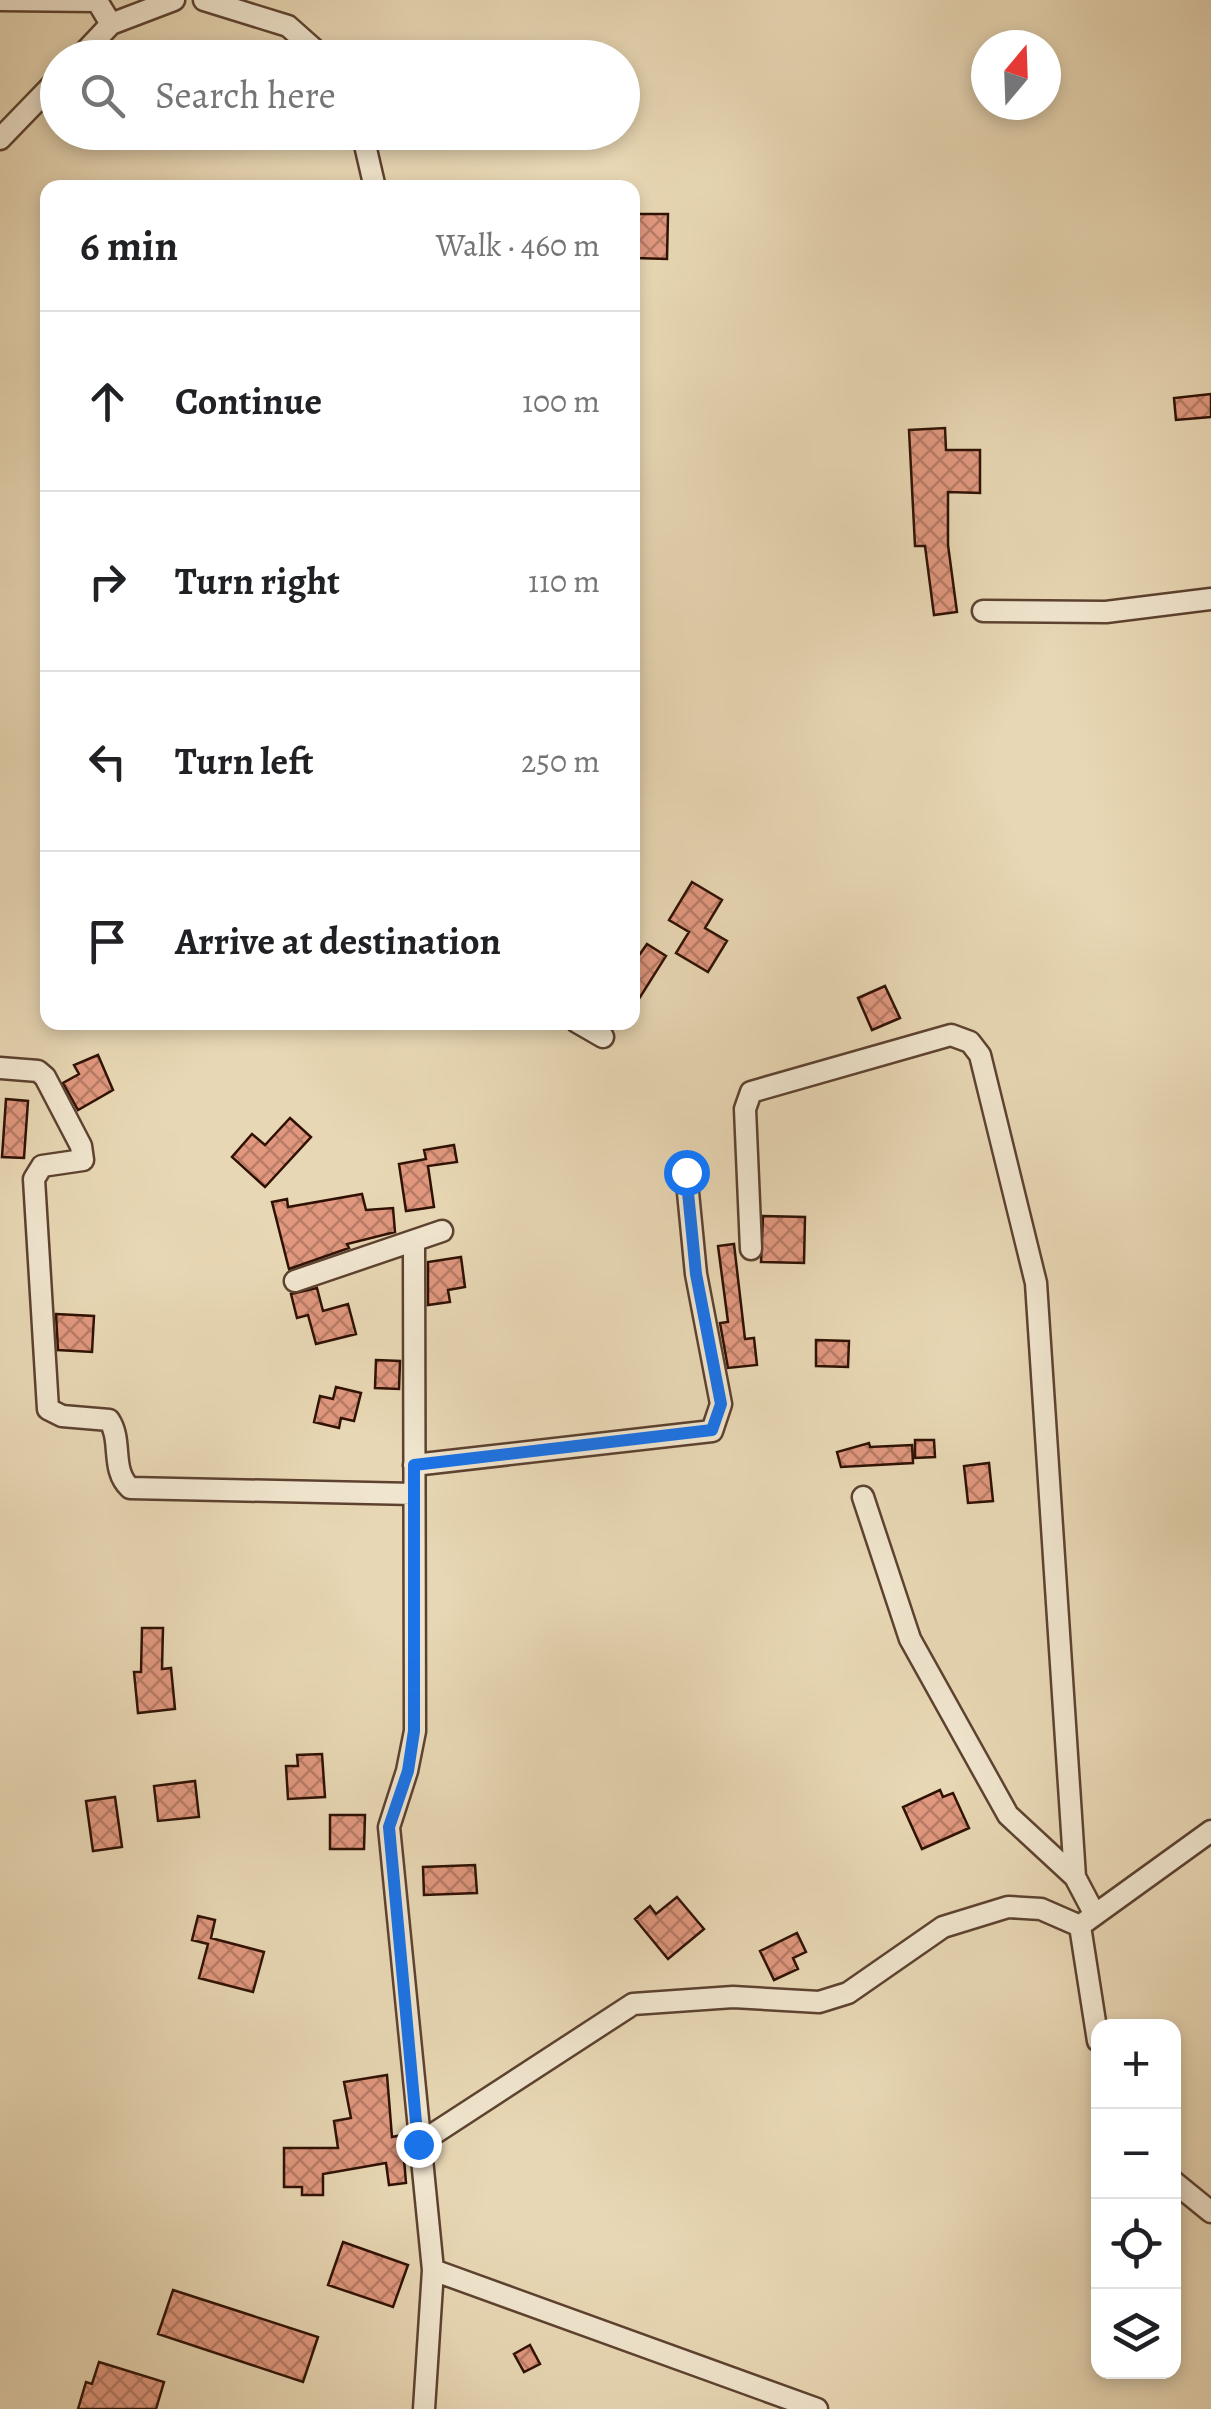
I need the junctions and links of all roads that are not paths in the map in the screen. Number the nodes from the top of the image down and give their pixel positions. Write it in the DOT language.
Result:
graph roads {
  1 [pos="0,0"];
  2 [pos="174,0"];
  3 [pos="204,0"];
  4 [pos="111,24"];
  5 [pos="95,40"];
  6 [pos="304,40"];
  7 [pos="40,97"];
  8 [pos="0,138"];
  9 [pos="366,150"];
  10 [pos="373,180"];
  11 [pos="1211,599"];
  12 [pos="984,611"];
  13 [pos="591,1030"];
  14 [pos="603,1037"];
  15 [pos="0,1068"];
  16 [pos="686,1172"];
  17 [pos="442,1231"];
  18 [pos="414,1241"];
  19 [pos="751,1248"];
  20 [pos="295,1282"];
  21 [pos="414,1465"];
  22 [pos="414,1494"];
  23 [pos="864,1497"];
  24 [pos="1211,1831"];
  25 [pos="1074,1877"];
  26 [pos="1087,1921"];
  27 [pos="1096,2019"];
  28 [pos="418,2144"];
  29 [pos="1181,2188"];
  30 [pos="1211,2212"];
  31 [pos="433,2270"];
  32 [pos="424,2409"];
  33 [pos="817,2409"];
  1 -- 4 [label="street"];
  2 -- 4 [label="street"];
  3 -- 6 [label="street"];
  4 -- 5 [label="street"];
  7 -- 8 [label="street"];
  9 -- 10 [label="street"];
  11 -- 12 [label="street"];
  13 -- 14 [label="street"];
  15 -- 22 [label="street"];
  16 -- 21 [label="street"];
  17 -- 18 [label="street"];
  18 -- 20 [label="street"];
  18 -- 21 [label="street"];
  19 -- 25 [label="street"];
  21 -- 22 [label="street"];
  22 -- 28 [label="street"];
  23 -- 25 [label="street"];
  24 -- 26 [label="street"];
  25 -- 26 [label="street"];
  26 -- 27 [label="street"];
  26 -- 28 [label="street"];
  28 -- 31 [label="street"];
  29 -- 30 [label="street"];
  31 -- 32 [label="street"];
  31 -- 33 [label="street"];
}
